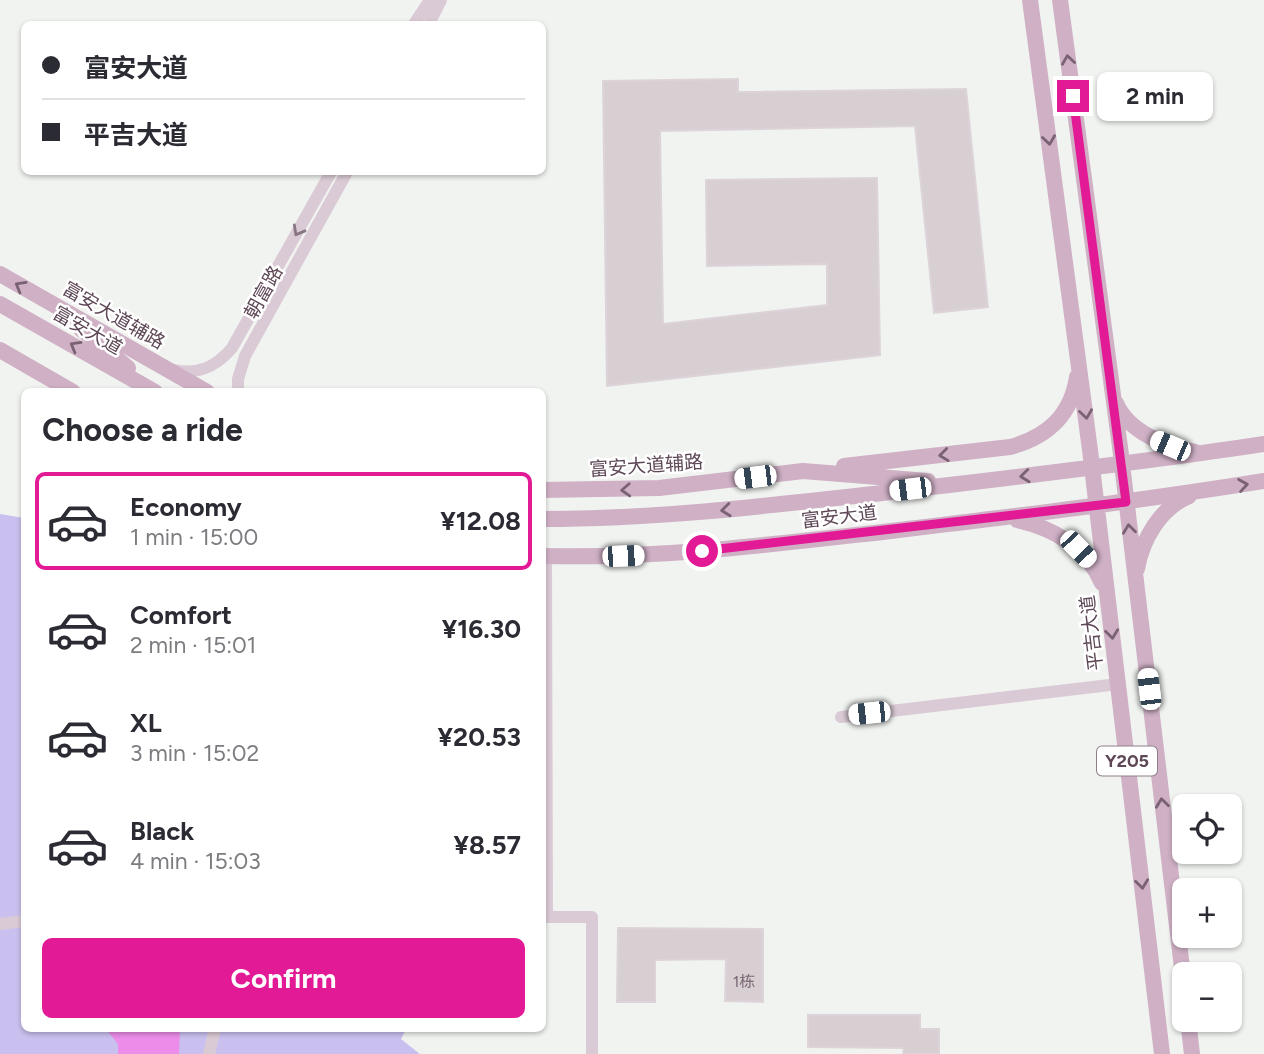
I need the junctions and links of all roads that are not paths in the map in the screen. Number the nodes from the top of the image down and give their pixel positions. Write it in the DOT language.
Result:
graph roads {
  1 [pos="430,0"];
  2 [pos="440,0"];
  3 [pos="1030,0"];
  4 [pos="1060,0"];
  5 [pos="416,21"];
  6 [pos="430,21"];
  7 [pos="329,175"];
  8 [pos="346,175"];
  9 [pos="0,274"];
  10 [pos="49,302"];
  11 [pos="0,303"];
  12 [pos="0,350"];
  13 [pos="1078,358"];
  14 [pos="166,369"];
  15 [pos="66,388"];
  16 [pos="149,388"];
  17 [pos="151,388"];
  18 [pos="200,388"];
  19 [pos="238,388"];
  20 [pos="1113,397"];
  21 [pos="1264,444"];
  22 [pos="1212,452"];
  23 [pos="1122,465"];
  24 [pos="1093,468"];
  25 [pos="803,471"];
  26 [pos="1264,481"];
  27 [pos="962,484"];
  28 [pos="546,490"];
  29 [pos="1198,492"];
  30 [pos="1126,502"];
  31 [pos="1097,506"];
  32 [pos="997,518"];
  33 [pos="546,519"];
  34 [pos="546,556"];
  35 [pos="1135,578"];
  36 [pos="1108,603"];
  37 [pos="1118,684"];
  38 [pos="841,716"];
  39 [pos="546,797"];
  40 [pos="21,921"];
  41 [pos="0,924"];
  42 [pos="1181,962"];
  43 [pos="214,1032"];
  44 [pos="1189,1032"];
  45 [pos="209,1054"];
  46 [pos="592,1054"];
  47 [pos="1162,1054"];
  48 [pos="1192,1054"];
  1 -- 5 [label="street"];
  2 -- 6 [label="street"];
  3 -- 13 [label="main road, 平吉大道 / Y205, one-way"];
  20 -- 4 [label="main road, Y205, one-way"];
  7 -- 14 [label="street, 朝富路, one-way"];
  8 -- 19 [label="street, 朝富路"];
  10 -- 9 [label="main road, 富安大道辅路, one-way"];
  10 -- 14 [label="main road, 富安大道辅路"];
  10 -- 17 [label="main road"];
  16 -- 11 [label="main road, 富安大道, one-way"];
  12 -- 15 [label="main road"];
  13 -- 24 [label="main road, 平吉大道 / Y205, one-way"];
  13 -- 25 [label="main road, one-way"];
  14 -- 18 [label="main road, 富安大道辅路"];
  20 -- 22 [label="main road"];
  20 -- 23 [label="main road, Y205"];
  21 -- 22 [label="main road, 富安大道"];
  22 -- 23 [label="main road, 富安大道"];
  23 -- 24 [label="main road, 富安大道"];
  23 -- 30 [label="main road, Y205"];
  24 -- 27 [label="main road, 富安大道, one-way"];
  24 -- 31 [label="main road, 平吉大道 / Y205"];
  25 -- 27 [label="main road, 富安大道辅路"];
  25 -- 28 [label="main road, 富安大道辅路, one-way"];
  29 -- 26 [label="main road, 富安大道, one-way"];
  27 -- 33 [label="main road, 富安大道, one-way"];
  29 -- 30 [label="main road, 富安大道"];
  29 -- 35 [label="main road"];
  30 -- 31 [label="main road, 富安大道"];
  35 -- 30 [label="main road, Y205, one-way"];
  31 -- 32 [label="main road, 富安大道"];
  31 -- 36 [label="main road, 平吉大道 / Y205"];
  32 -- 34 [label="main road, 富安大道"];
  32 -- 36 [label="main road"];
  42 -- 35 [label="main road, Y205, one-way"];
  36 -- 37 [label="main road, 平吉大道 / Y205, one-way"];
  37 -- 38 [label="street"];
  37 -- 47 [label="main road, 平吉大道 / Y205, one-way"];
  39 -- 46 [label="street"];
  40 -- 41 [label="street"];
  43 -- 45 [label="street"];
  44 -- 48 [label="main road"];
}
